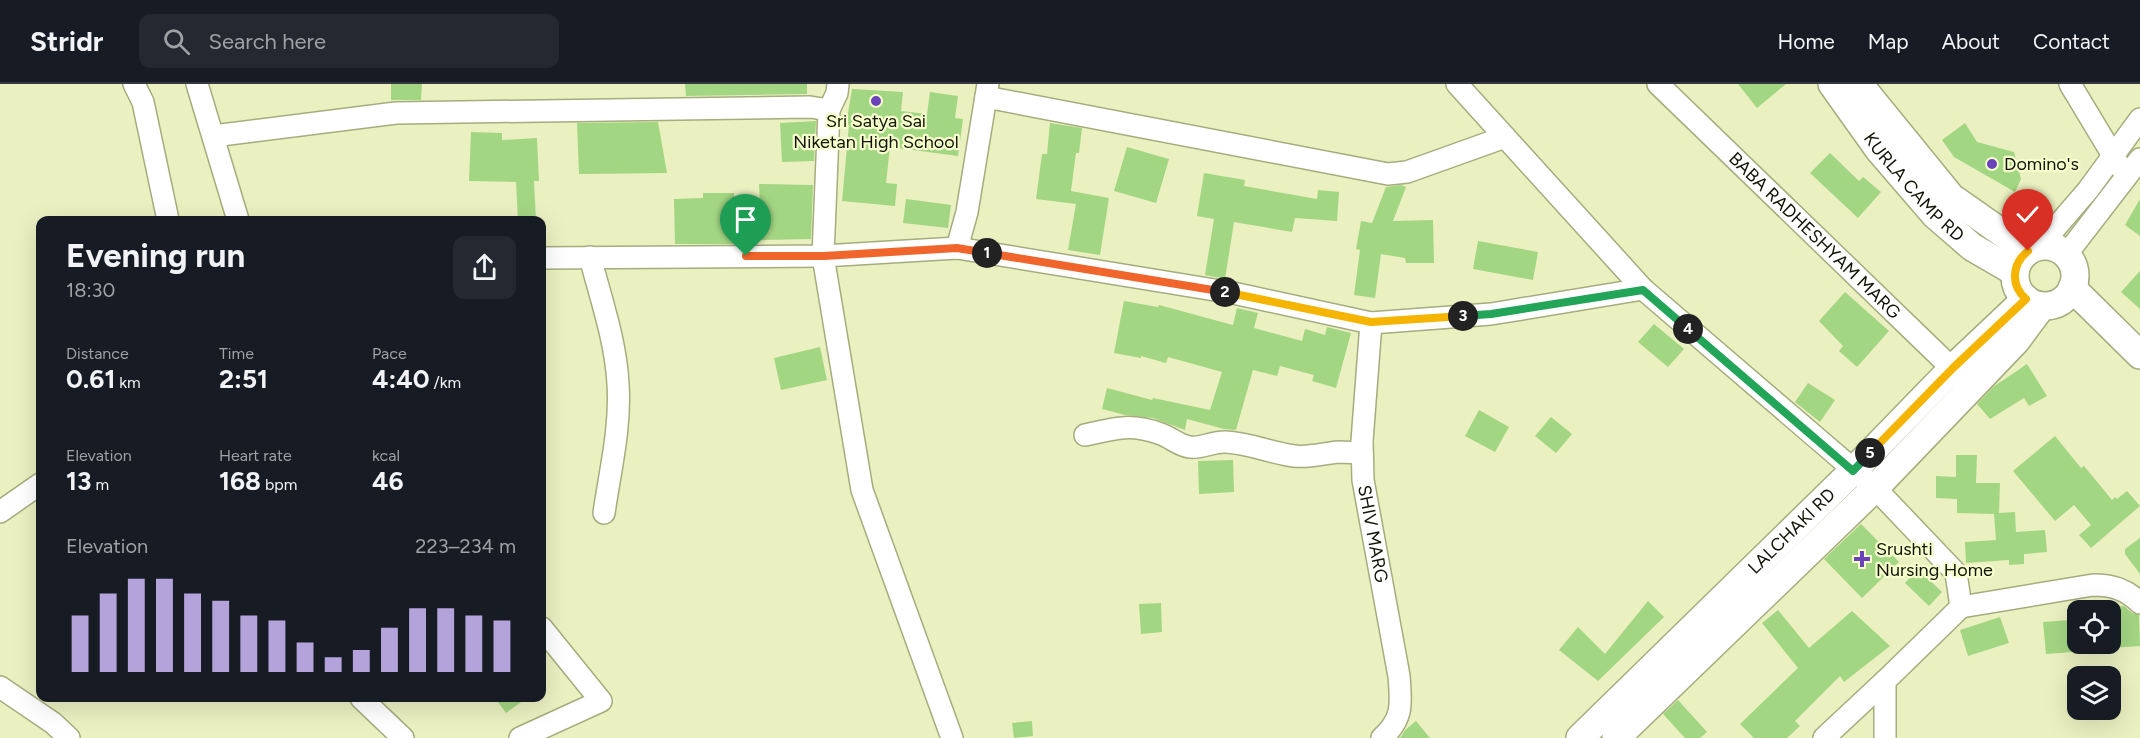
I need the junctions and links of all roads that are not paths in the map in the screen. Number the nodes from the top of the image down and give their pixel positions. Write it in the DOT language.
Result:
graph roads {
  1 [pos="134,84"];
  2 [pos="197,84"];
  3 [pos="837,84"];
  4 [pos="1457,84"];
  5 [pos="1658,84"];
  6 [pos="1832,84"];
  7 [pos="1859,84"];
  8 [pos="2070,84"];
  9 [pos="987,91"];
  10 [pos="829,110"];
  11 [pos="2140,119"];
  12 [pos="213,136"];
  13 [pos="1505,137"];
  14 [pos="2113,156"];
  15 [pos="2140,159"];
  16 [pos="2126,178"];
  17 [pos="167,216"];
  18 [pos="237,216"];
  19 [pos="957,248"];
  20 [pos="2066,255"];
  21 [pos="824,256"];
  22 [pos="590,257"];
  23 [pos="2027,257"];
  24 [pos="546,258"];
  25 [pos="2072,288"];
  26 [pos="1643,290"];
  27 [pos="2034,302"];
  28 [pos="1371,322"];
  29 [pos="2140,355"];
  30 [pos="1962,377"];
  31 [pos="1085,435"];
  32 [pos="1362,453"];
  33 [pos="1853,471"];
  34 [pos="36,487"];
  35 [pos="1875,488"];
  36 [pos="0,512"];
  37 [pos="604,513"];
  38 [pos="2140,603"];
  39 [pos="1961,607"];
  40 [pos="546,633"];
  41 [pos="1885,681"];
  42 [pos="0,687"];
  43 [pos="365,702"];
  44 [pos="1628,708"];
  45 [pos="69,738"];
  46 [pos="403,738"];
  47 [pos="520,738"];
  48 [pos="952,738"];
  49 [pos="1382,738"];
  50 [pos="1580,738"];
  51 [pos="1616,738"];
  52 [pos="1824,738"];
  53 [pos="1885,738"];
  1 -- 17 [label="street"];
  2 -- 12 [label="street"];
  3 -- 10 [label="street"];
  4 -- 13 [label="street"];
  5 -- 30 [label="street, BABA RADHESHYAM MARG"];
  6 -- 23 [label="main road, KURLA CAMP RD"];
  7 -- 23 [label="main road, KURLA CAMP RD"];
  8 -- 14 [label="street"];
  9 -- 13 [label="street"];
  9 -- 19 [label="street"];
  10 -- 12 [label="street"];
  10 -- 21 [label="street"];
  11 -- 14 [label="street"];
  12 -- 18 [label="street"];
  13 -- 26 [label="street"];
  14 -- 16 [label="street"];
  14 -- 23 [label="street"];
  15 -- 16 [label="street"];
  16 -- 20 [label="street"];
  19 -- 21 [label="street"];
  19 -- 28 [label="street"];
  20 -- 23 [label="main road"];
  20 -- 25 [label="main road"];
  21 -- 22 [label="street"];
  21 -- 48 [label="street"];
  22 -- 24 [label="street"];
  22 -- 37 [label="street"];
  23 -- 27 [label="main road"];
  25 -- 27 [label="main road"];
  25 -- 29 [label="main road"];
  26 -- 28 [label="street"];
  26 -- 33 [label="street"];
  27 -- 30 [label="main road, LALCHAKI RD"];
  28 -- 32 [label="street, SHIV MARG"];
  30 -- 33 [label="main road, LALCHAKI RD"];
  30 -- 35 [label="main road, LALCHAKI RD"];
  31 -- 32 [label="street"];
  32 -- 49 [label="street, SHIV MARG"];
  33 -- 35 [label="street"];
  33 -- 44 [label="main road, LALCHAKI RD"];
  34 -- 36 [label="street"];
  35 -- 39 [label="street"];
  35 -- 44 [label="main road, LALCHAKI RD"];
  38 -- 39 [label="street"];
  39 -- 41 [label="street"];
  40 -- 47 [label="street"];
  41 -- 52 [label="street"];
  41 -- 53 [label="street"];
  42 -- 45 [label="street"];
  43 -- 46 [label="street"];
  44 -- 50 [label="main road, LALCHAKI RD"];
  44 -- 51 [label="main road, LALCHAKI RD"];
}
